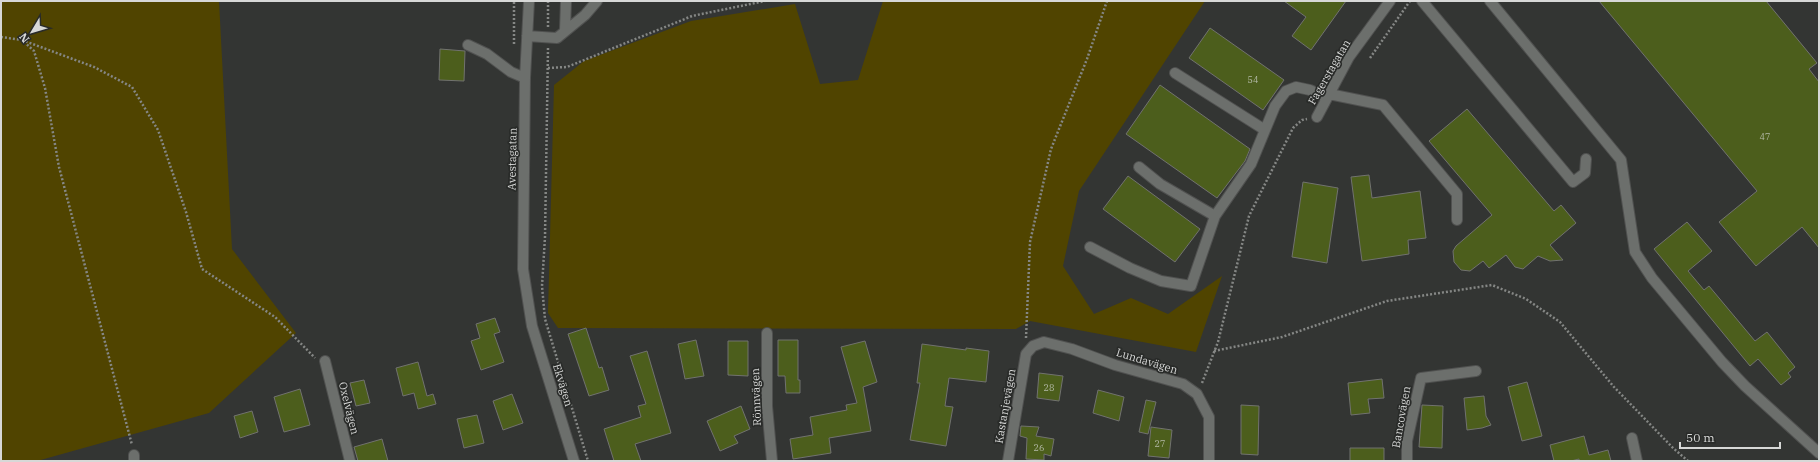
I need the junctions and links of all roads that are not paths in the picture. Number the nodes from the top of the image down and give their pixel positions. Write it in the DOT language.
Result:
graph roads {
  1 [pos="529,1"];
  2 [pos="566,1"];
  3 [pos="597,1"];
  4 [pos="1390,1"];
  5 [pos="1422,1"];
  6 [pos="1490,1"];
  7 [pos="565,30"];
  8 [pos="527,36"];
  9 [pos="468,45"];
  10 [pos="1175,73"];
  11 [pos="525,78"];
  12 [pos="1328,96"];
  13 [pos="1317,117"];
  14 [pos="1265,130"];
  15 [pos="1586,159"];
  16 [pos="1139,167"];
  17 [pos="1215,216"];
  18 [pos="1457,220"];
  19 [pos="1090,247"];
  20 [pos="530,316"];
  21 [pos="767,333"];
  22 [pos="1026,354"];
  23 [pos="325,361"];
  24 [pos="1476,371"];
  25 [pos="1632,438"];
  26 [pos="1819,453"];
  27 [pos="350,461"];
  28 [pos="574,461"];
  29 [pos="772,461"];
  30 [pos="1008,461"];
  31 [pos="1209,461"];
  32 [pos="1407,461"];
  33 [pos="1637,461"];
  1 -- 8 [label="street, Avestagatan"];
  2 -- 7 [label="street"];
  3 -- 7 [label="street"];
  4 -- 12 [label="street, Fagerstagatan"];
  5 -- 15 [label="street"];
  6 -- 26 [label="street"];
  7 -- 8 [label="street"];
  8 -- 11 [label="street, Avestagatan"];
  9 -- 11 [label="street"];
  10 -- 14 [label="street"];
  11 -- 20 [label="street, Avestagatan"];
  12 -- 13 [label="street, Fagerstagatan"];
  12 -- 14 [label="street"];
  12 -- 18 [label="street"];
  14 -- 17 [label="street"];
  16 -- 17 [label="street"];
  17 -- 19 [label="street"];
  20 -- 28 [label="street, Ekvägen"];
  21 -- 29 [label="street, Rönnvägen"];
  22 -- 30 [label="street, Kastanjevägen"];
  22 -- 31 [label="street, Lundavägen"];
  23 -- 27 [label="street, Oxelvägen"];
  24 -- 32 [label="street, Bancovägen"];
  25 -- 33 [label="street"];
}
